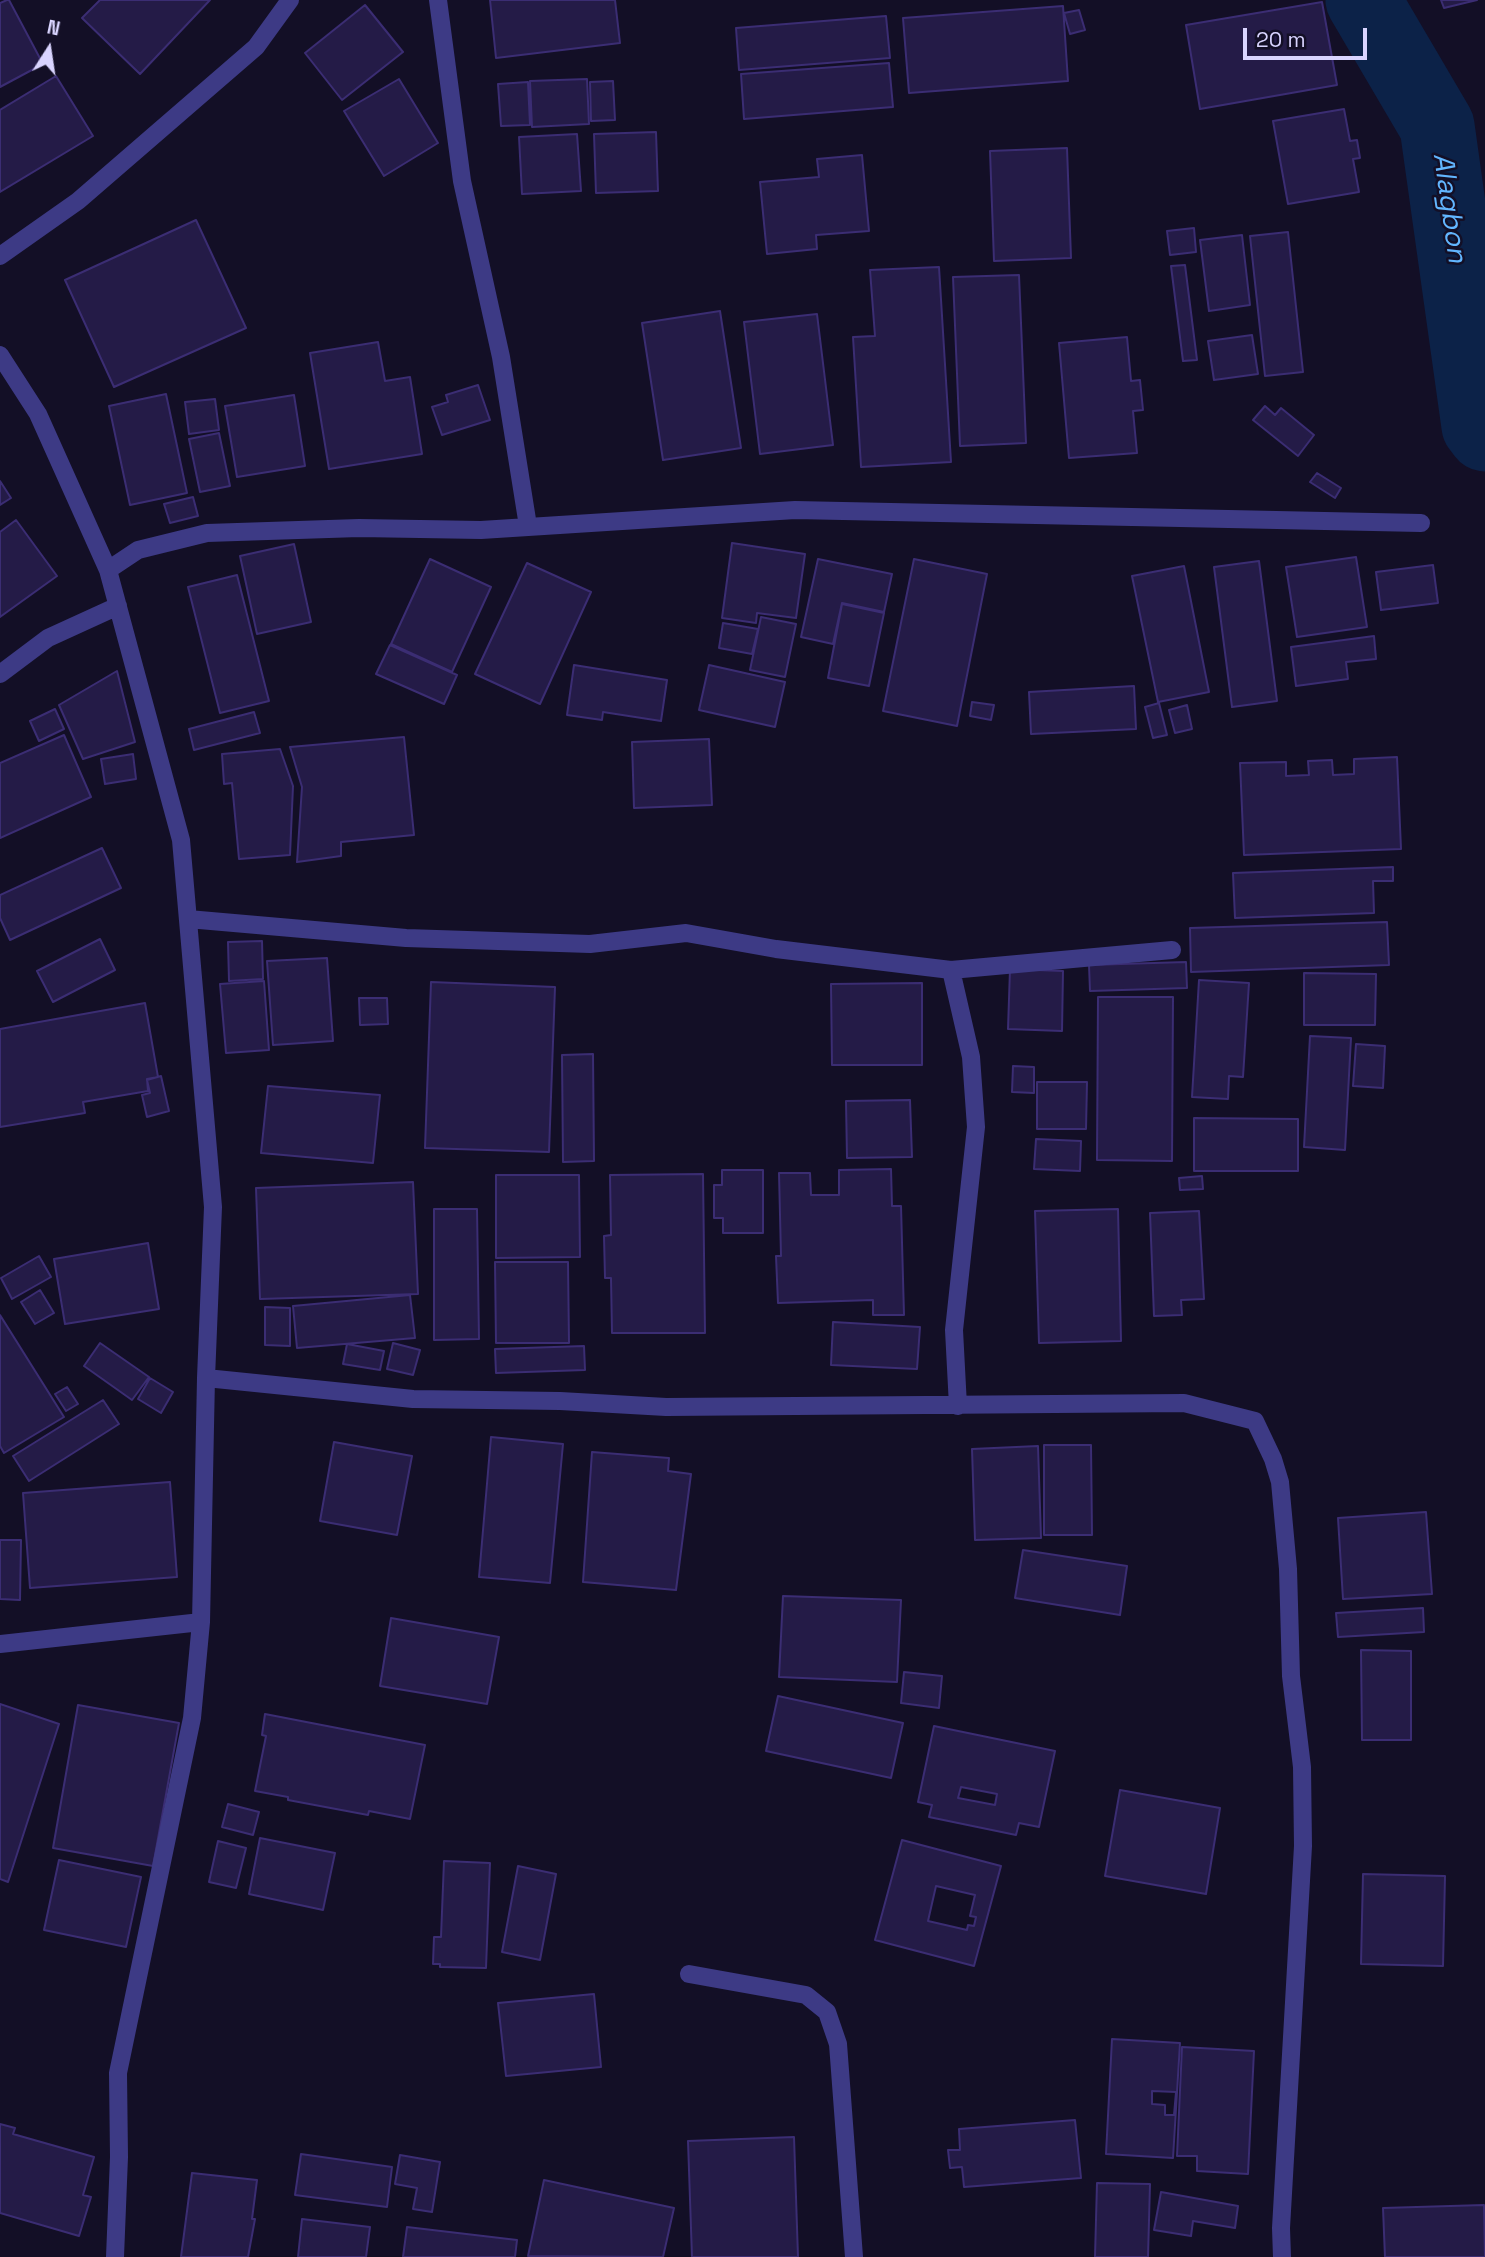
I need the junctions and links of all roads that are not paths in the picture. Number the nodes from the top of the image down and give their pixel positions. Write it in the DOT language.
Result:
graph roads {
  1 [pos="290,0"];
  2 [pos="438,0"];
  3 [pos="0,256"];
  4 [pos="0,355"];
  5 [pos="1421,523"];
  6 [pos="528,526"];
  7 [pos="108,570"];
  8 [pos="118,606"];
  9 [pos="0,674"];
  10 [pos="188,919"];
  11 [pos="1172,950"];
  12 [pos="951,970"];
  13 [pos="206,1378"];
  14 [pos="958,1406"];
  15 [pos="201,1622"];
  16 [pos="0,1644"];
  17 [pos="689,1974"];
  18 [pos="115,2257"];
  19 [pos="854,2257"];
  20 [pos="1282,2257"];
  1 -- 3 [label="street"];
  2 -- 6 [label="street"];
  4 -- 7 [label="street"];
  5 -- 6 [label="street"];
  6 -- 7 [label="street"];
  7 -- 8 [label="street"];
  8 -- 9 [label="street"];
  8 -- 10 [label="street"];
  10 -- 12 [label="street"];
  10 -- 13 [label="street"];
  11 -- 12 [label="street"];
  12 -- 14 [label="street"];
  13 -- 14 [label="street"];
  13 -- 15 [label="street"];
  14 -- 20 [label="street"];
  15 -- 16 [label="street"];
  15 -- 18 [label="street"];
  17 -- 19 [label="street"];
}
